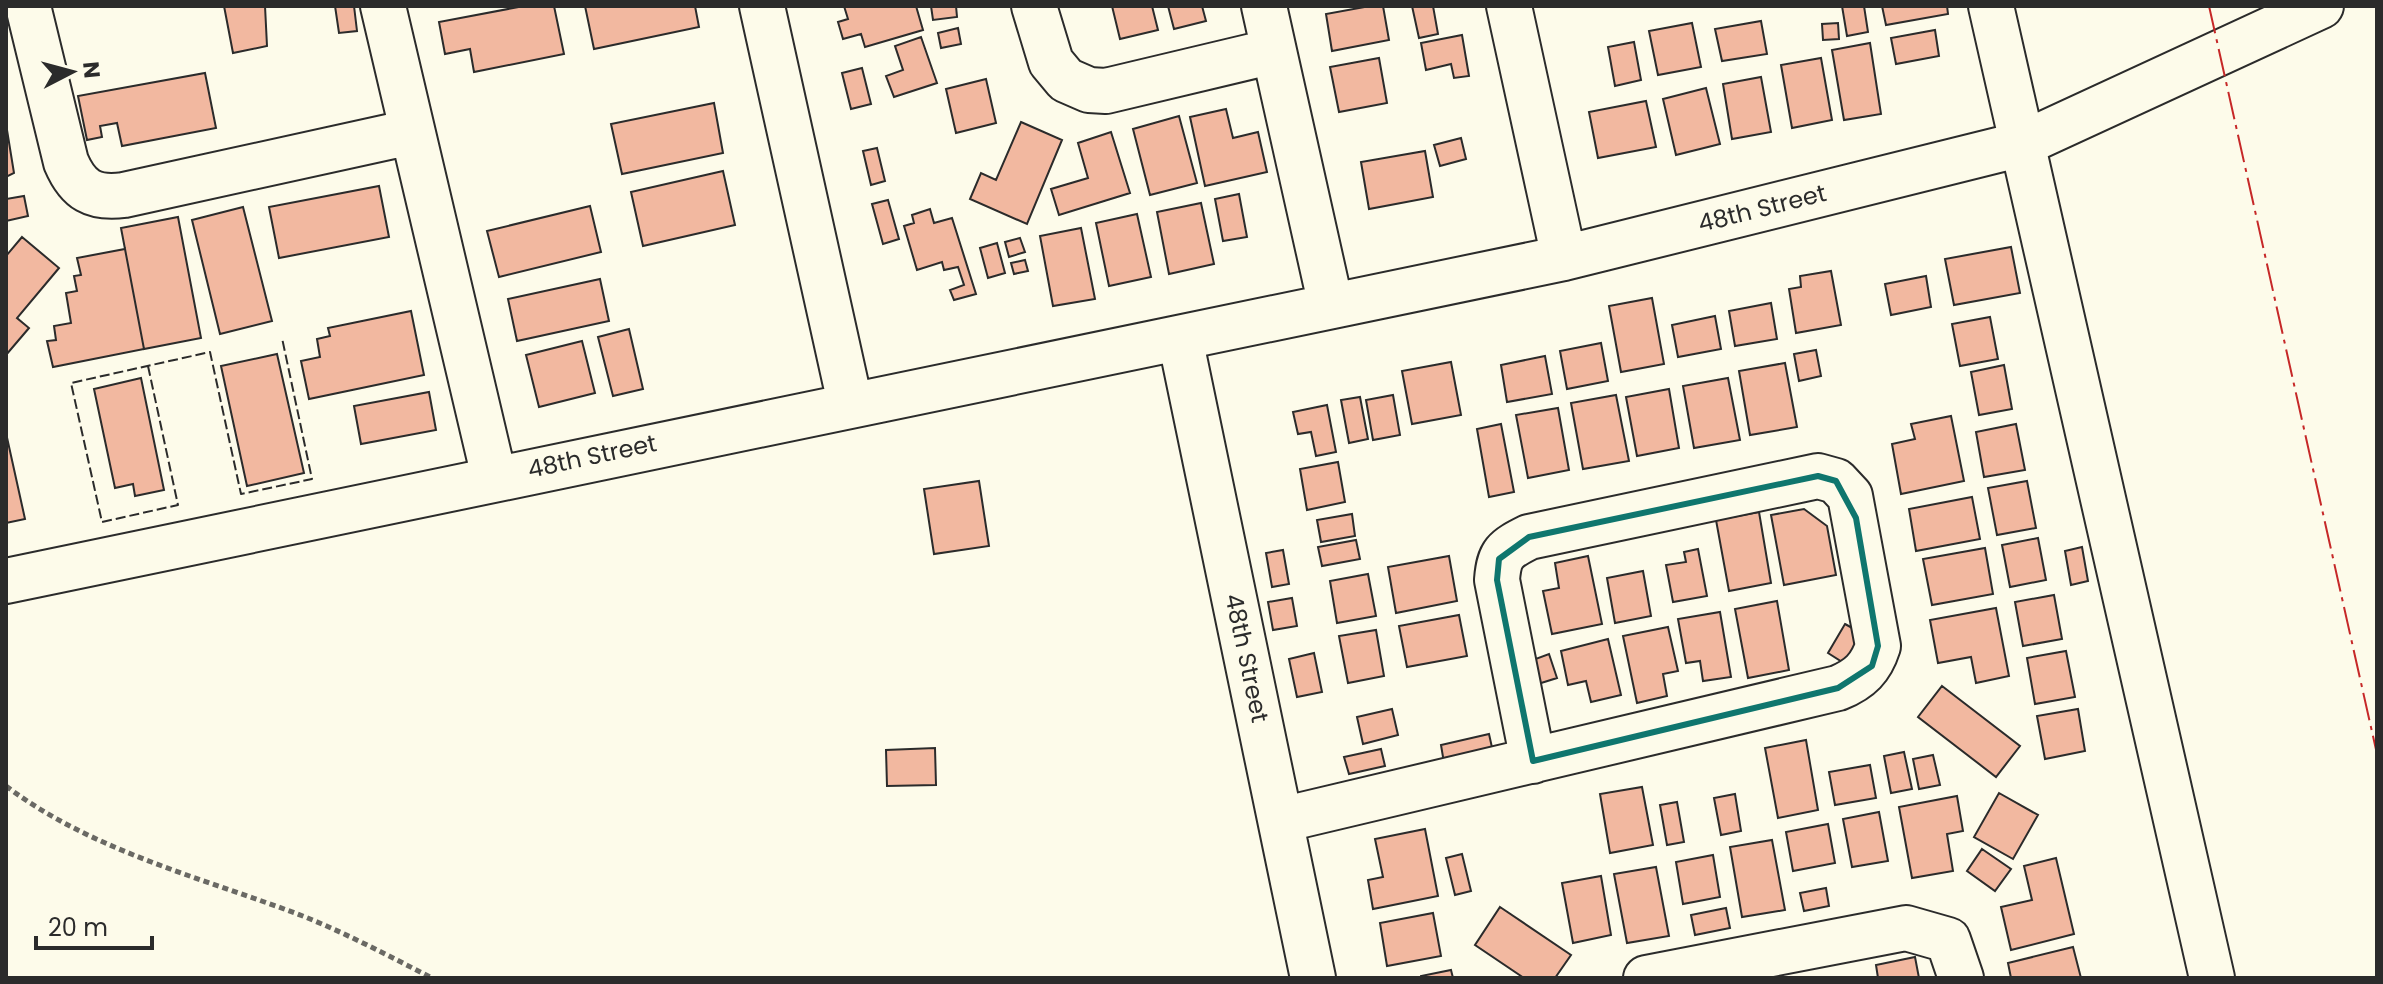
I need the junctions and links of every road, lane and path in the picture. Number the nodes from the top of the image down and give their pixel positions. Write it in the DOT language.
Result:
graph roads {
  1 [pos="28,6"];
  2 [pos="383,6"];
  3 [pos="762,6"];
  4 [pos="1034,6"];
  5 [pos="1264,6"];
  6 [pos="1509,6"];
  7 [pos="1991,6"];
  8 [pos="2321,6"];
  9 [pos="1274,51"];
  10 [pos="411,132"];
  11 [pos="2022,144"];
  12 [pos="1564,258"];
  13 [pos="1331,306"];
  14 [pos="1180,338"];
  15 [pos="850,403"];
  16 [pos="494,477"];
  17 [pos="6,581"];
  18 [pos="1533,761"];
  19 [pos="6,786"];
  20 [pos="1281,820"];
  21 [pos="432,978"];
  22 [pos="1313,978"];
  23 [pos="1646,978"];
  24 [pos="1961,978"];
  25 [pos="2212,978"];
  1 -- 10 [label="street"];
  2 -- 10 [label="street"];
  3 -- 15 [label="street"];
  4 -- 9 [label="street"];
  5 -- 9 [label="street"];
  6 -- 12 [label="street"];
  7 -- 11 [label="street"];
  8 -- 11 [label="street, 48th Street"];
  9 -- 13 [label="street"];
  10 -- 16 [label="street"];
  11 -- 12 [label="street, 48th Street"];
  11 -- 25 [label="street"];
  12 -- 13 [label="street, 48th Street"];
  13 -- 14 [label="street, 48th Street"];
  14 -- 15 [label="street, 48th Street"];
  14 -- 20 [label="street, 48th Street"];
  15 -- 16 [label="street, 48th Street"];
  16 -- 17 [label="street, 48th Street"];
  18 -- 18 [label="street"];
  18 -- 20 [label="street"];
  19 -- 21 [label="path"];
  20 -- 22 [label="street, 48th Street"];
  23 -- 24 [label="street"];
}
